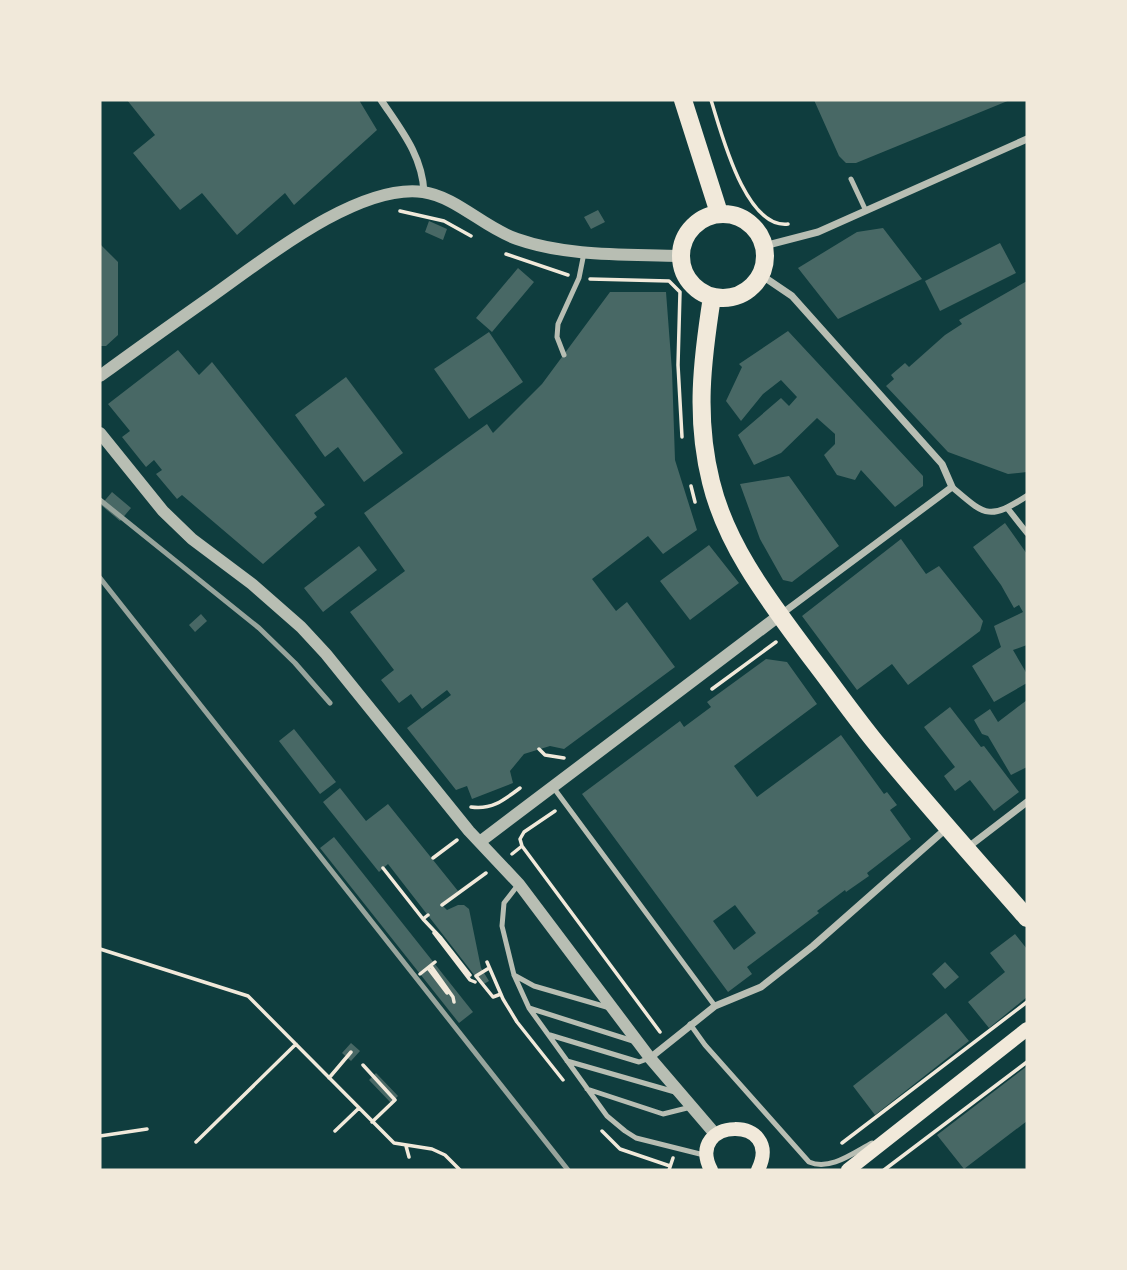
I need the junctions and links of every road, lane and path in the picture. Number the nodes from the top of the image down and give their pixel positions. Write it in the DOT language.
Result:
graph roads {
  1 [pos="381,100"];
  2 [pos="683,100"];
  3 [pos="1027,139"];
  4 [pos="850,179"];
  5 [pos="424,192"];
  6 [pos="398,211"];
  7 [pos="866,211"];
  8 [pos="719,213"];
  9 [pos="479,240"];
  10 [pos="764,246"];
  11 [pos="502,252"];
  12 [pos="584,252"];
  13 [pos="680,256"];
  14 [pos="761,275"];
  15 [pos="579,278"];
  16 [pos="712,297"];
  17 [pos="564,355"];
  18 [pos="100,376"];
  19 [pos="100,433"];
  20 [pos="682,434"];
  21 [pos="674,436"];
  22 [pos="684,446"];
  23 [pos="690,483"];
  24 [pos="952,487"];
  25 [pos="1027,496"];
  26 [pos="697,505"];
  27 [pos="1008,509"];
  28 [pos="1027,533"];
  29 [pos="780,615"];
  30 [pos="792,631"];
  31 [pos="759,632"];
  32 [pos="770,647"];
  33 [pos="704,695"];
  34 [pos="563,757"];
  35 [pos="552,764"];
  36 [pos="553,787"];
  37 [pos="520,788"];
  38 [pos="1027,802"];
  39 [pos="466,806"];
  40 [pos="948,826"];
  41 [pos="470,831"];
  42 [pos="481,841"];
  43 [pos="522,846"];
  44 [pos="967,849"];
  45 [pos="433,858"];
  46 [pos="383,868"];
  47 [pos="519,884"];
  48 [pos="428,915"];
  49 [pos="1027,918"];
  50 [pos="423,919"];
  51 [pos="100,949"];
  52 [pos="431,965"];
  53 [pos="489,968"];
  54 [pos="420,974"];
  55 [pos="514,975"];
  56 [pos="473,978"];
  57 [pos="447,993"];
  58 [pos="501,994"];
  59 [pos="454,1002"];
  60 [pos="1027,1002"];
  61 [pos="715,1006"];
  62 [pos="530,1008"];
  63 [pos="614,1009"];
  64 [pos="691,1024"];
  65 [pos="1027,1029"];
  66 [pos="549,1035"];
  67 [pos="639,1043"];
  68 [pos="668,1043"];
  69 [pos="296,1044"];
  70 [pos="351,1052"];
  71 [pos="650,1058"];
  72 [pos="567,1061"];
  73 [pos="1027,1062"];
  74 [pos="363,1065"];
  75 [pos="329,1077"];
  76 [pos="587,1089"];
  77 [pos="678,1092"];
  78 [pos="691,1107"];
  79 [pos="359,1108"];
  80 [pos="372,1122"];
  81 [pos="147,1129"];
  82 [pos="900,1129"];
  83 [pos="335,1131"];
  84 [pos="716,1135"];
  85 [pos="100,1136"];
  86 [pos="196,1142"];
  87 [pos="406,1146"];
  88 [pos="677,1149"];
  89 [pos="832,1151"];
  90 [pos="409,1157"];
  91 [pos="709,1163"];
  92 [pos="460,1170"];
  93 [pos="669,1170"];
  94 [pos="760,1170"];
  95 [pos="848,1170"];
  96 [pos="884,1170"];
  1 -- 5 [label="street"];
  2 -- 8 [label="main road"];
  3 -- 7 [label="street"];
  4 -- 7 [label="lane"];
  5 -- 12 [label="street"];
  5 -- 18 [label="street"];
  6 -- 9 [label="path"];
  7 -- 10 [label="street"];
  8 -- 10 [label="main road"];
  8 -- 13 [label="main road"];
  10 -- 14 [label="main road"];
  11 -- 15 [label="path"];
  12 -- 13 [label="street"];
  12 -- 15 [label="lane"];
  13 -- 16 [label="main road"];
  14 -- 16 [label="main road"];
  14 -- 24 [label="street"];
  15 -- 17 [label="lane"];
  15 -- 20 [label="path"];
  16 -- 29 [label="main road"];
  19 -- 41 [label="street"];
  20 -- 21 [label="path"];
  20 -- 22 [label="path"];
  23 -- 26 [label="path"];
  24 -- 27 [label="street"];
  24 -- 29 [label="street"];
  25 -- 27 [label="street"];
  27 -- 28 [label="street"];
  29 -- 30 [label="main road"];
  29 -- 31 [label="street"];
  30 -- 32 [label="path"];
  30 -- 40 [label="main road"];
  31 -- 32 [label="path"];
  31 -- 36 [label="street"];
  32 -- 33 [label="path"];
  34 -- 35 [label="path"];
  36 -- 42 [label="street"];
  36 -- 61 [label="lane"];
  37 -- 39 [label="path"];
  38 -- 44 [label="street"];
  40 -- 44 [label="main road"];
  40 -- 61 [label="street"];
  41 -- 42 [label="street"];
  41 -- 45 [label="path"];
  42 -- 47 [label="street"];
  43 -- 68 [label="path"];
  44 -- 49 [label="main road"];
  46 -- 50 [label="path"];
  47 -- 55 [label="lane"];
  47 -- 63 [label="street"];
  48 -- 50 [label="path"];
  50 -- 56 [label="path"];
  51 -- 69 [label="path"];
  52 -- 54 [label="path"];
  52 -- 57 [label="path"];
  52 -- 59 [label="path"];
  53 -- 56 [label="path"];
  55 -- 62 [label="lane"];
  55 -- 63 [label="lane"];
  56 -- 58 [label="path"];
  60 -- 89 [label="path"];
  61 -- 64 [label="street"];
  62 -- 66 [label="lane"];
  62 -- 67 [label="lane"];
  63 -- 67 [label="street"];
  64 -- 68 [label="street"];
  64 -- 82 [label="lane"];
  65 -- 82 [label="main road"];
  66 -- 71 [label="lane"];
  66 -- 72 [label="lane"];
  67 -- 71 [label="street"];
  68 -- 71 [label="street"];
  69 -- 75 [label="path"];
  69 -- 86 [label="path"];
  70 -- 75 [label="path"];
  71 -- 77 [label="street"];
  72 -- 76 [label="lane"];
  72 -- 77 [label="lane"];
  73 -- 96 [label="path"];
  74 -- 80 [label="path"];
  75 -- 79 [label="path"];
  76 -- 78 [label="lane"];
  76 -- 88 [label="lane"];
  77 -- 78 [label="street"];
  78 -- 84 [label="street"];
  79 -- 80 [label="path"];
  79 -- 83 [label="path"];
  80 -- 87 [label="path"];
  81 -- 85 [label="path"];
  82 -- 95 [label="main road"];
  84 -- 91 [label="main road"];
  84 -- 94 [label="main road"];
  87 -- 90 [label="path"];
  87 -- 92 [label="path"];
  88 -- 91 [label="lane"];
  88 -- 93 [label="path"];
}
